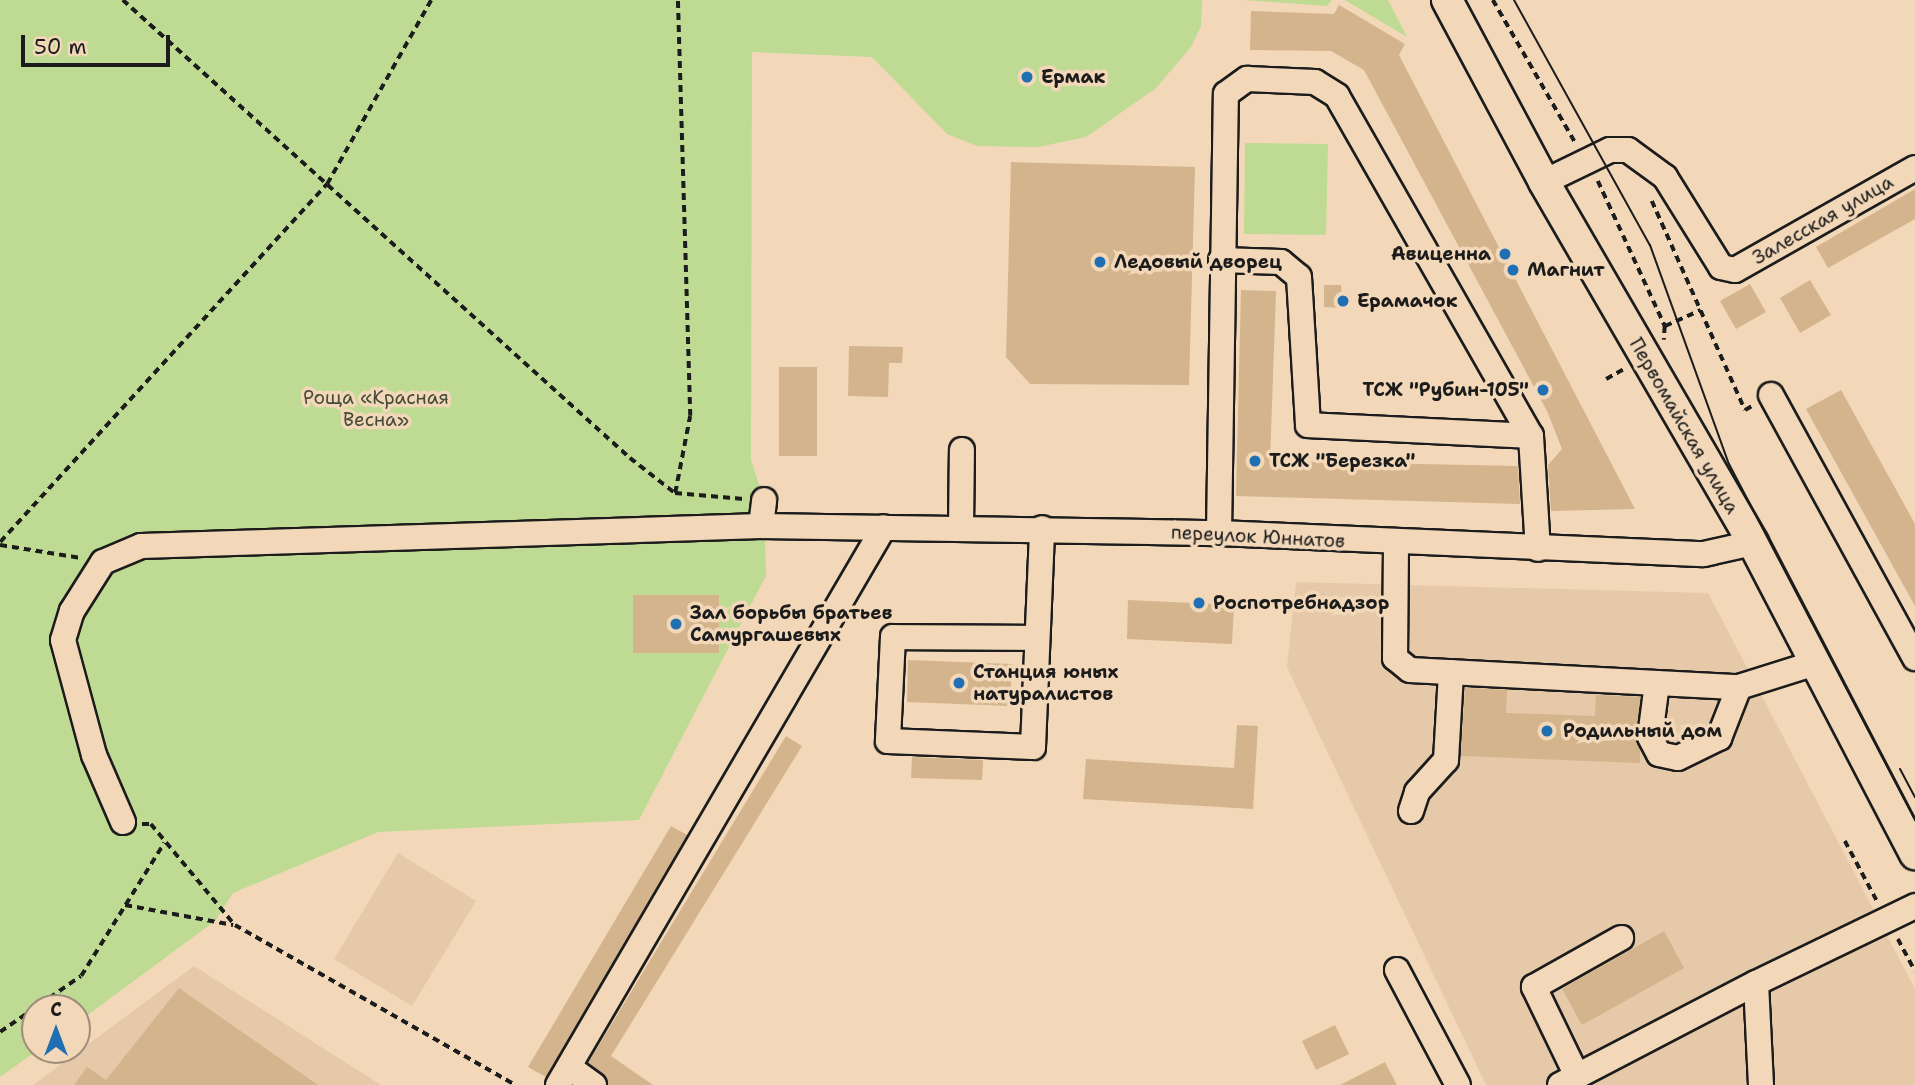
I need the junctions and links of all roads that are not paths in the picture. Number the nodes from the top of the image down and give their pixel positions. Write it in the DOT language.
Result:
graph roads {
  1 [pos="1447,0"];
  2 [pos="1915,168"];
  3 [pos="1544,182"];
  4 [pos="1221,260"];
  5 [pos="1771,395"];
  6 [pos="1531,436"];
  7 [pos="962,450"];
  8 [pos="764,500"];
  9 [pos="761,526"];
  10 [pos="884,527"];
  11 [pos="961,527"];
  12 [pos="1042,528"];
  13 [pos="1219,533"];
  14 [pos="1753,543"];
  15 [pos="1396,545"];
  16 [pos="1538,549"];
  17 [pos="1036,638"];
  18 [pos="1915,658"];
  19 [pos="1815,663"];
  20 [pos="1451,672"];
  21 [pos="1657,683"];
  22 [pos="1739,687"];
  23 [pos="1412,811"];
  24 [pos="124,822"];
  25 [pos="1915,854"];
  26 [pos="1915,906"];
  27 [pos="1621,939"];
  28 [pos="1397,970"];
  29 [pos="1756,983"];
  30 [pos="563,1076"];
  31 [pos="1569,1081"];
  32 [pos="594,1085"];
  33 [pos="1458,1085"];
  34 [pos="1761,1085"];
  1 -- 3 [label="main road, Первомайская улица"];
  2 -- 3 [label="street, Залесская улица"];
  3 -- 14 [label="main road, Первомайская улица"];
  4 -- 6 [label="street"];
  4 -- 6 [label="street"];
  4 -- 13 [label="street"];
  5 -- 18 [label="street"];
  6 -- 16 [label="street"];
  7 -- 11 [label="street"];
  8 -- 9 [label="street"];
  9 -- 10 [label="street, переулок Юннатов"];
  9 -- 24 [label="street, переулок Юннатов"];
  10 -- 11 [label="street, переулок Юннатов"];
  10 -- 30 [label="street"];
  11 -- 12 [label="street, переулок Юннатов"];
  12 -- 13 [label="street, переулок Юннатов"];
  12 -- 17 [label="street"];
  13 -- 15 [label="street, переулок Юннатов"];
  14 -- 16 [label="street, переулок Юннатов"];
  14 -- 19 [label="main road, Первомайская улица"];
  15 -- 16 [label="street, переулок Юннатов"];
  15 -- 20 [label="street"];
  17 -- 17 [label="street"];
  19 -- 22 [label="street"];
  19 -- 25 [label="main road, Первомайская улица"];
  20 -- 21 [label="street"];
  20 -- 23 [label="street"];
  21 -- 22 [label="street"];
  21 -- 22 [label="street"];
  26 -- 29 [label="street"];
  27 -- 31 [label="street"];
  28 -- 33 [label="street"];
  29 -- 31 [label="street"];
  29 -- 34 [label="street"];
  30 -- 32 [label="street"];
}
